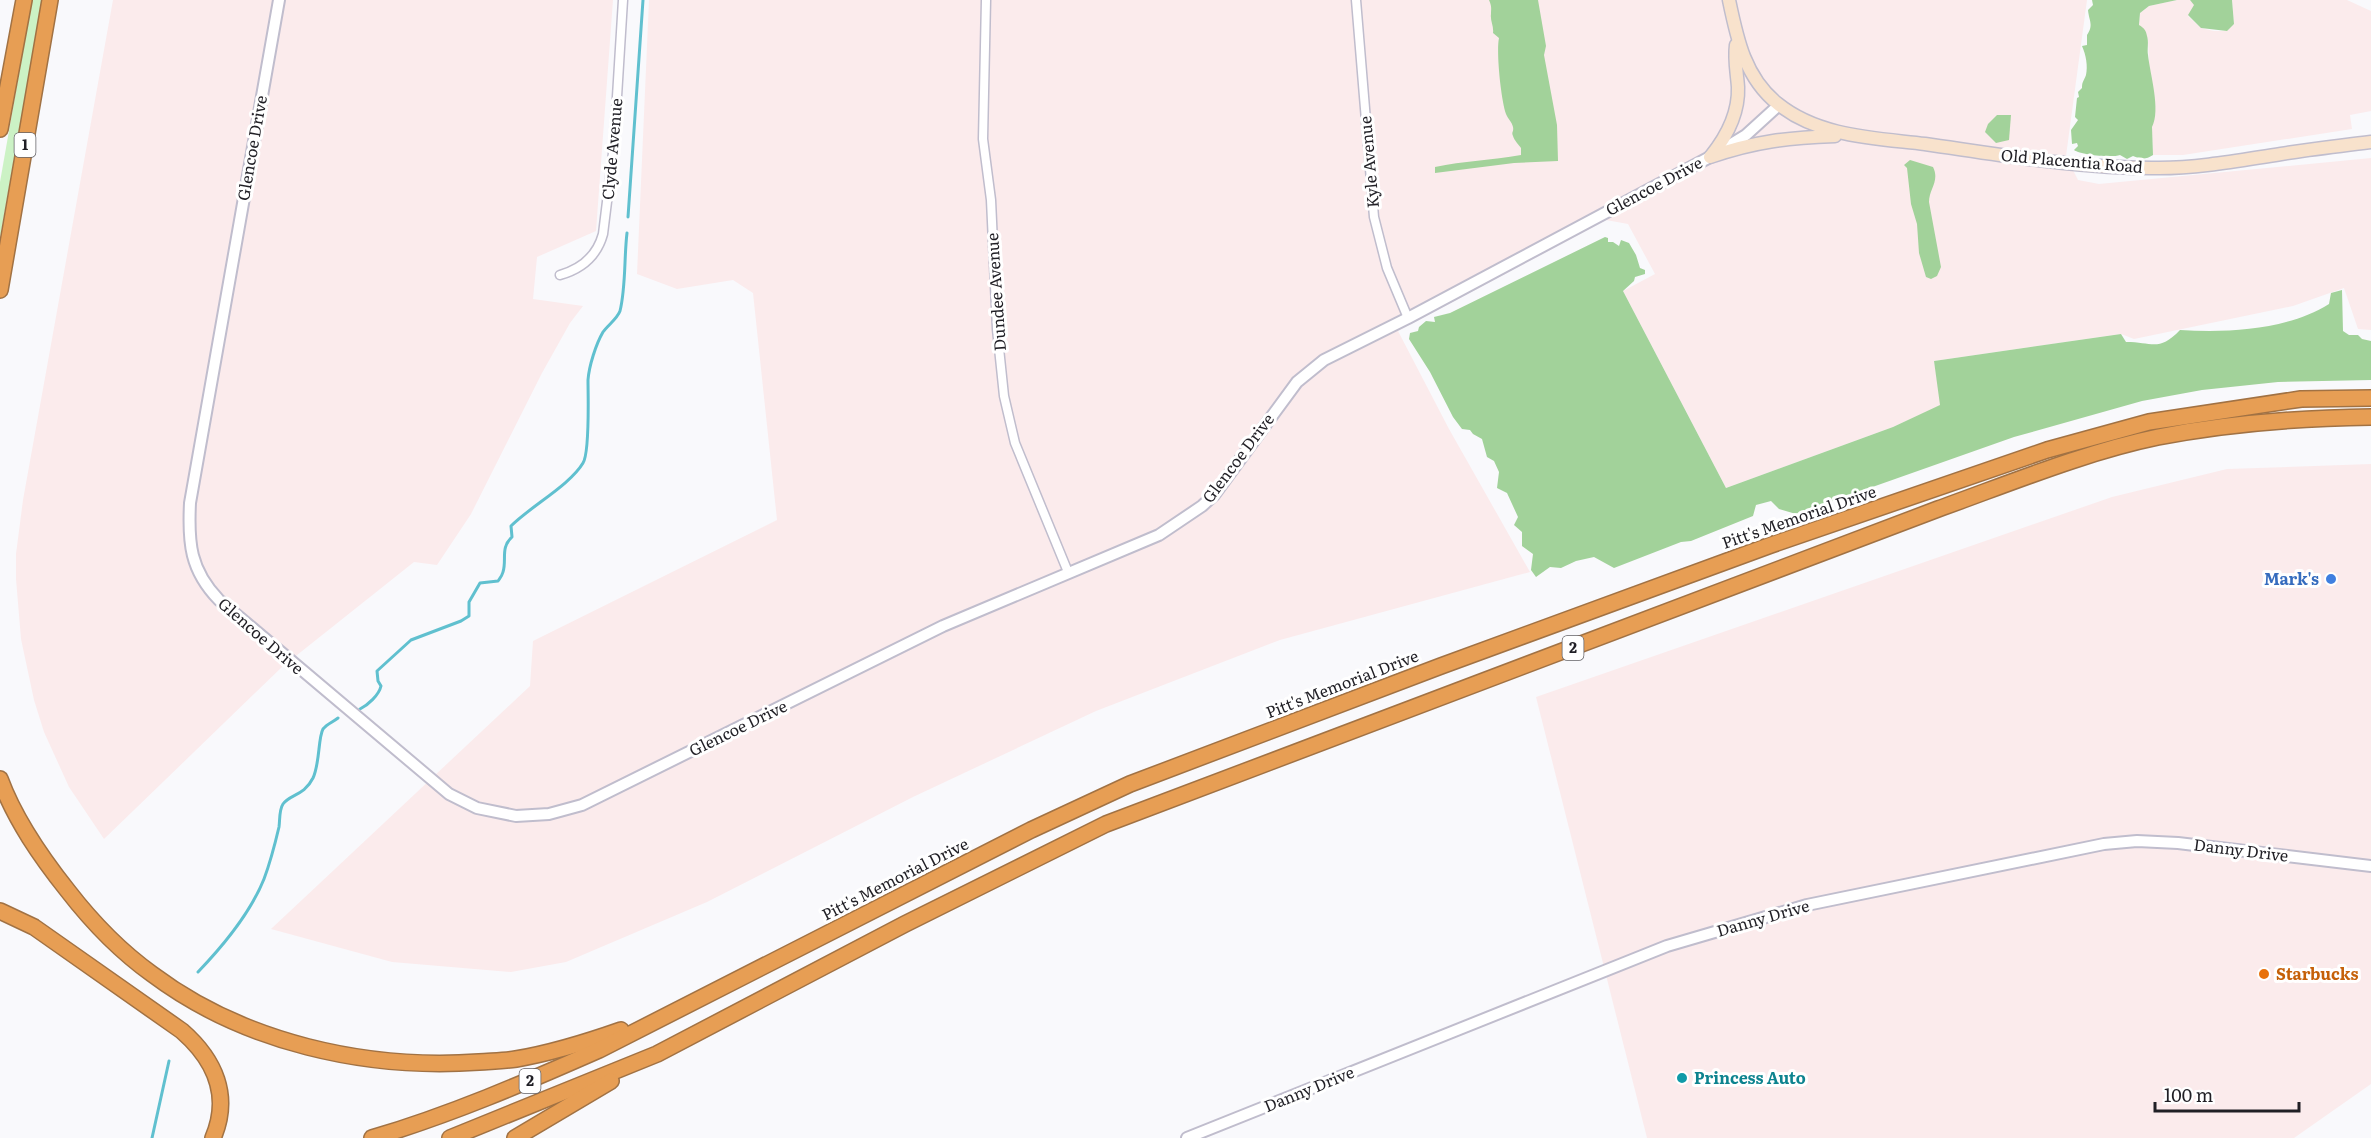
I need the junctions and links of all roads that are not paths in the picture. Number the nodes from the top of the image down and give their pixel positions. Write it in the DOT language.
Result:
graph roads {
  1 [pos="24,0"];
  2 [pos="50,0"];
  3 [pos="279,0"];
  4 [pos="623,0"];
  5 [pos="986,0"];
  6 [pos="1356,0"];
  7 [pos="1729,0"];
  8 [pos="1736,38"];
  9 [pos="1779,105"];
  10 [pos="0,129"];
  11 [pos="1853,135"];
  12 [pos="2371,142"];
  13 [pos="1710,157"];
  14 [pos="560,275"];
  15 [pos="0,290"];
  16 [pos="1408,318"];
  17 [pos="2371,398"];
  18 [pos="2371,417"];
  19 [pos="1068,572"];
  20 [pos="0,779"];
  21 [pos="2371,866"];
  22 [pos="0,911"];
  23 [pos="683,1007"];
  24 [pos="657,1054"];
  25 [pos="213,1138"];
  26 [pos="372,1138"];
  27 [pos="450,1138"];
  28 [pos="515,1138"];
  29 [pos="1187,1138"];
  1 -- 10 [label="highway, 1"];
  2 -- 15 [label="highway, 1"];
  3 -- 19 [label="street, Glencoe Drive"];
  4 -- 14 [label="street, Clyde Avenue"];
  5 -- 19 [label="street, Dundee Avenue"];
  6 -- 16 [label="street, Kyle Avenue"];
  7 -- 8 [label="main road"];
  8 -- 9 [label="main road, Old Placentia Road"];
  8 -- 13 [label="main road"];
  9 -- 11 [label="main road, Old Placentia Road"];
  9 -- 13 [label="street, Glencoe Drive"];
  11 -- 12 [label="main road, Old Placentia Road"];
  11 -- 13 [label="main road"];
  13 -- 16 [label="street, Glencoe Drive"];
  16 -- 19 [label="street, Glencoe Drive"];
  17 -- 23 [label="highway, Pitt's Memorial Drive / 2"];
  18 -- 24 [label="highway, 2"];
  20 -- 23 [label="highway"];
  21 -- 29 [label="street, Danny Drive"];
  22 -- 25 [label="highway"];
  23 -- 26 [label="highway, Pitt's Memorial Drive / 2"];
  24 -- 27 [label="highway, 2"];
  24 -- 28 [label="highway"];
}
